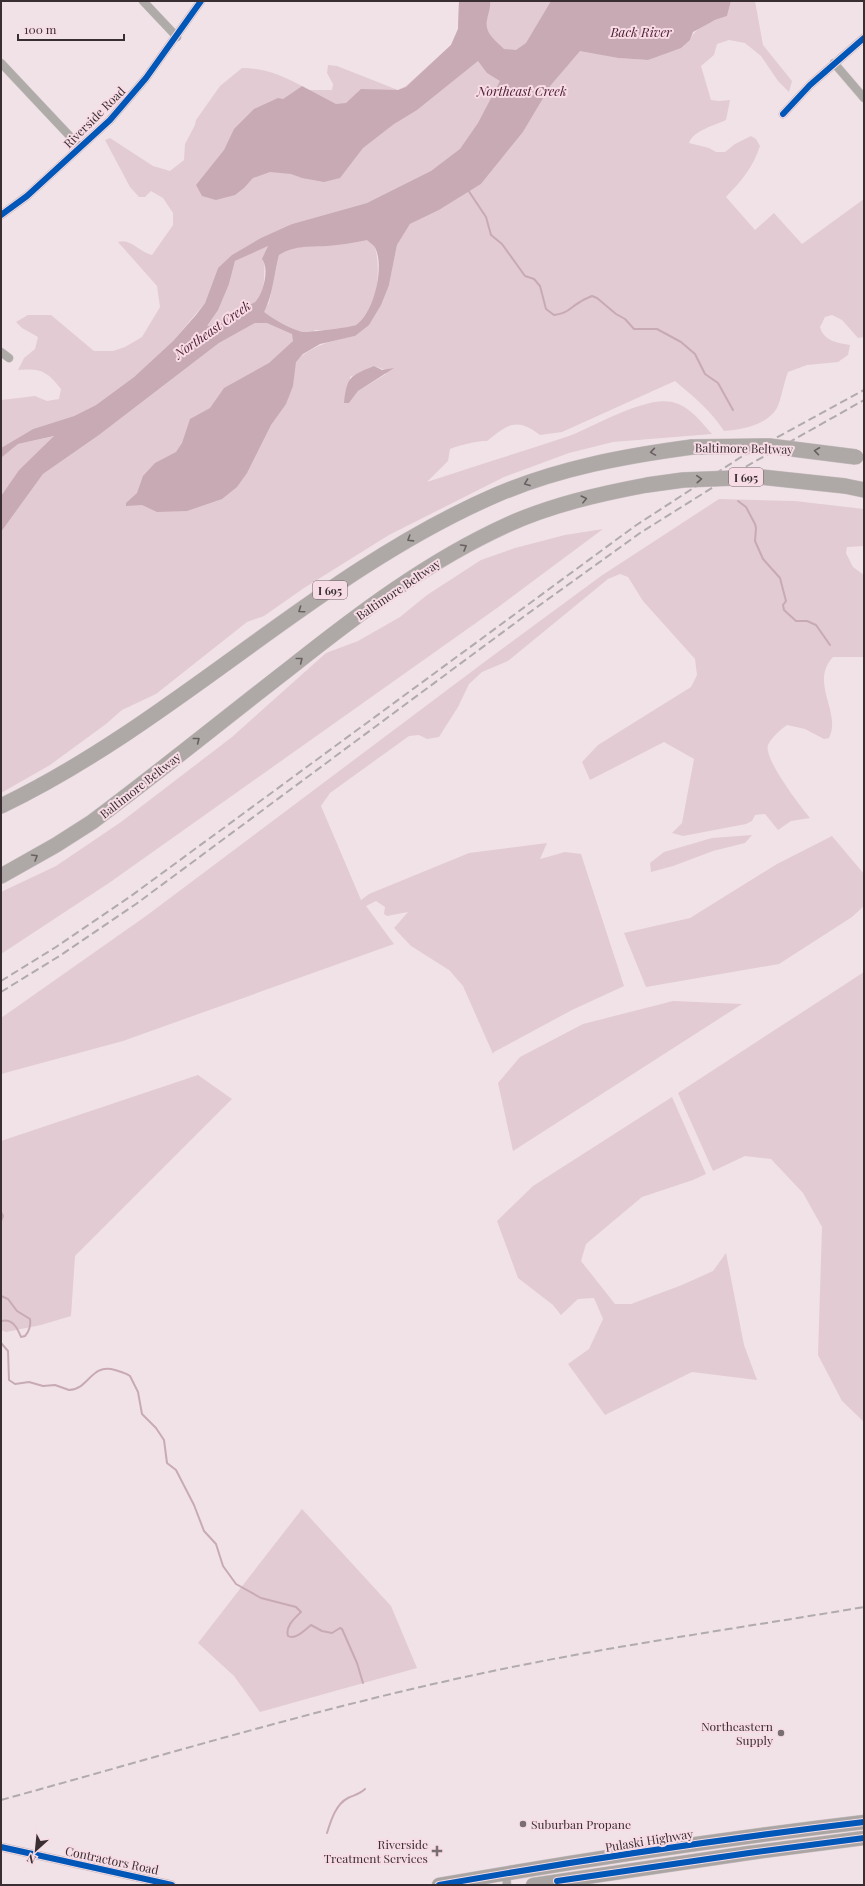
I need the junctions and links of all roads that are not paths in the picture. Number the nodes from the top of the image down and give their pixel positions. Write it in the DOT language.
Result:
graph roads {
  1 [pos="142,1"];
  2 [pos="202,1"];
  3 [pos="177,37"];
  4 [pos="864,38"];
  5 [pos="1,63"];
  6 [pos="834,63"];
  7 [pos="864,98"];
  8 [pos="782,114"];
  9 [pos="80,147"];
  10 [pos="1,215"];
  11 [pos="1,352"];
  12 [pos="9,358"];
  13 [pos="860,458"];
  14 [pos="864,490"];
  15 [pos="1,806"];
  16 [pos="1,876"];
  17 [pos="864,1822"];
  18 [pos="864,1838"];
  19 [pos="1,1847"];
  20 [pos="507,1879"];
  21 [pos="172,1885"];
  22 [pos="439,1885"];
  23 [pos="533,1885"];
  1 -- 3 [label="street"];
  2 -- 3 [label="street, Riverside Road"];
  3 -- 9 [label="street, Riverside Road"];
  4 -- 6 [label="street"];
  5 -- 9 [label="street"];
  6 -- 7 [label="street"];
  6 -- 8 [label="street"];
  9 -- 10 [label="street, Riverside Road"];
  11 -- 12 [label="street"];
  13 -- 15 [label="highway, Baltimore Beltway / I 695, one-way, bridge"];
  16 -- 14 [label="highway, Baltimore Beltway / I 695, one-way, bridge"];
  17 -- 20 [label="highway, Pulaski Highway"];
  18 -- 23 [label="highway"];
  19 -- 21 [label="street, Contractors Road"];
  20 -- 22 [label="highway, Pulaski Highway"];
}
